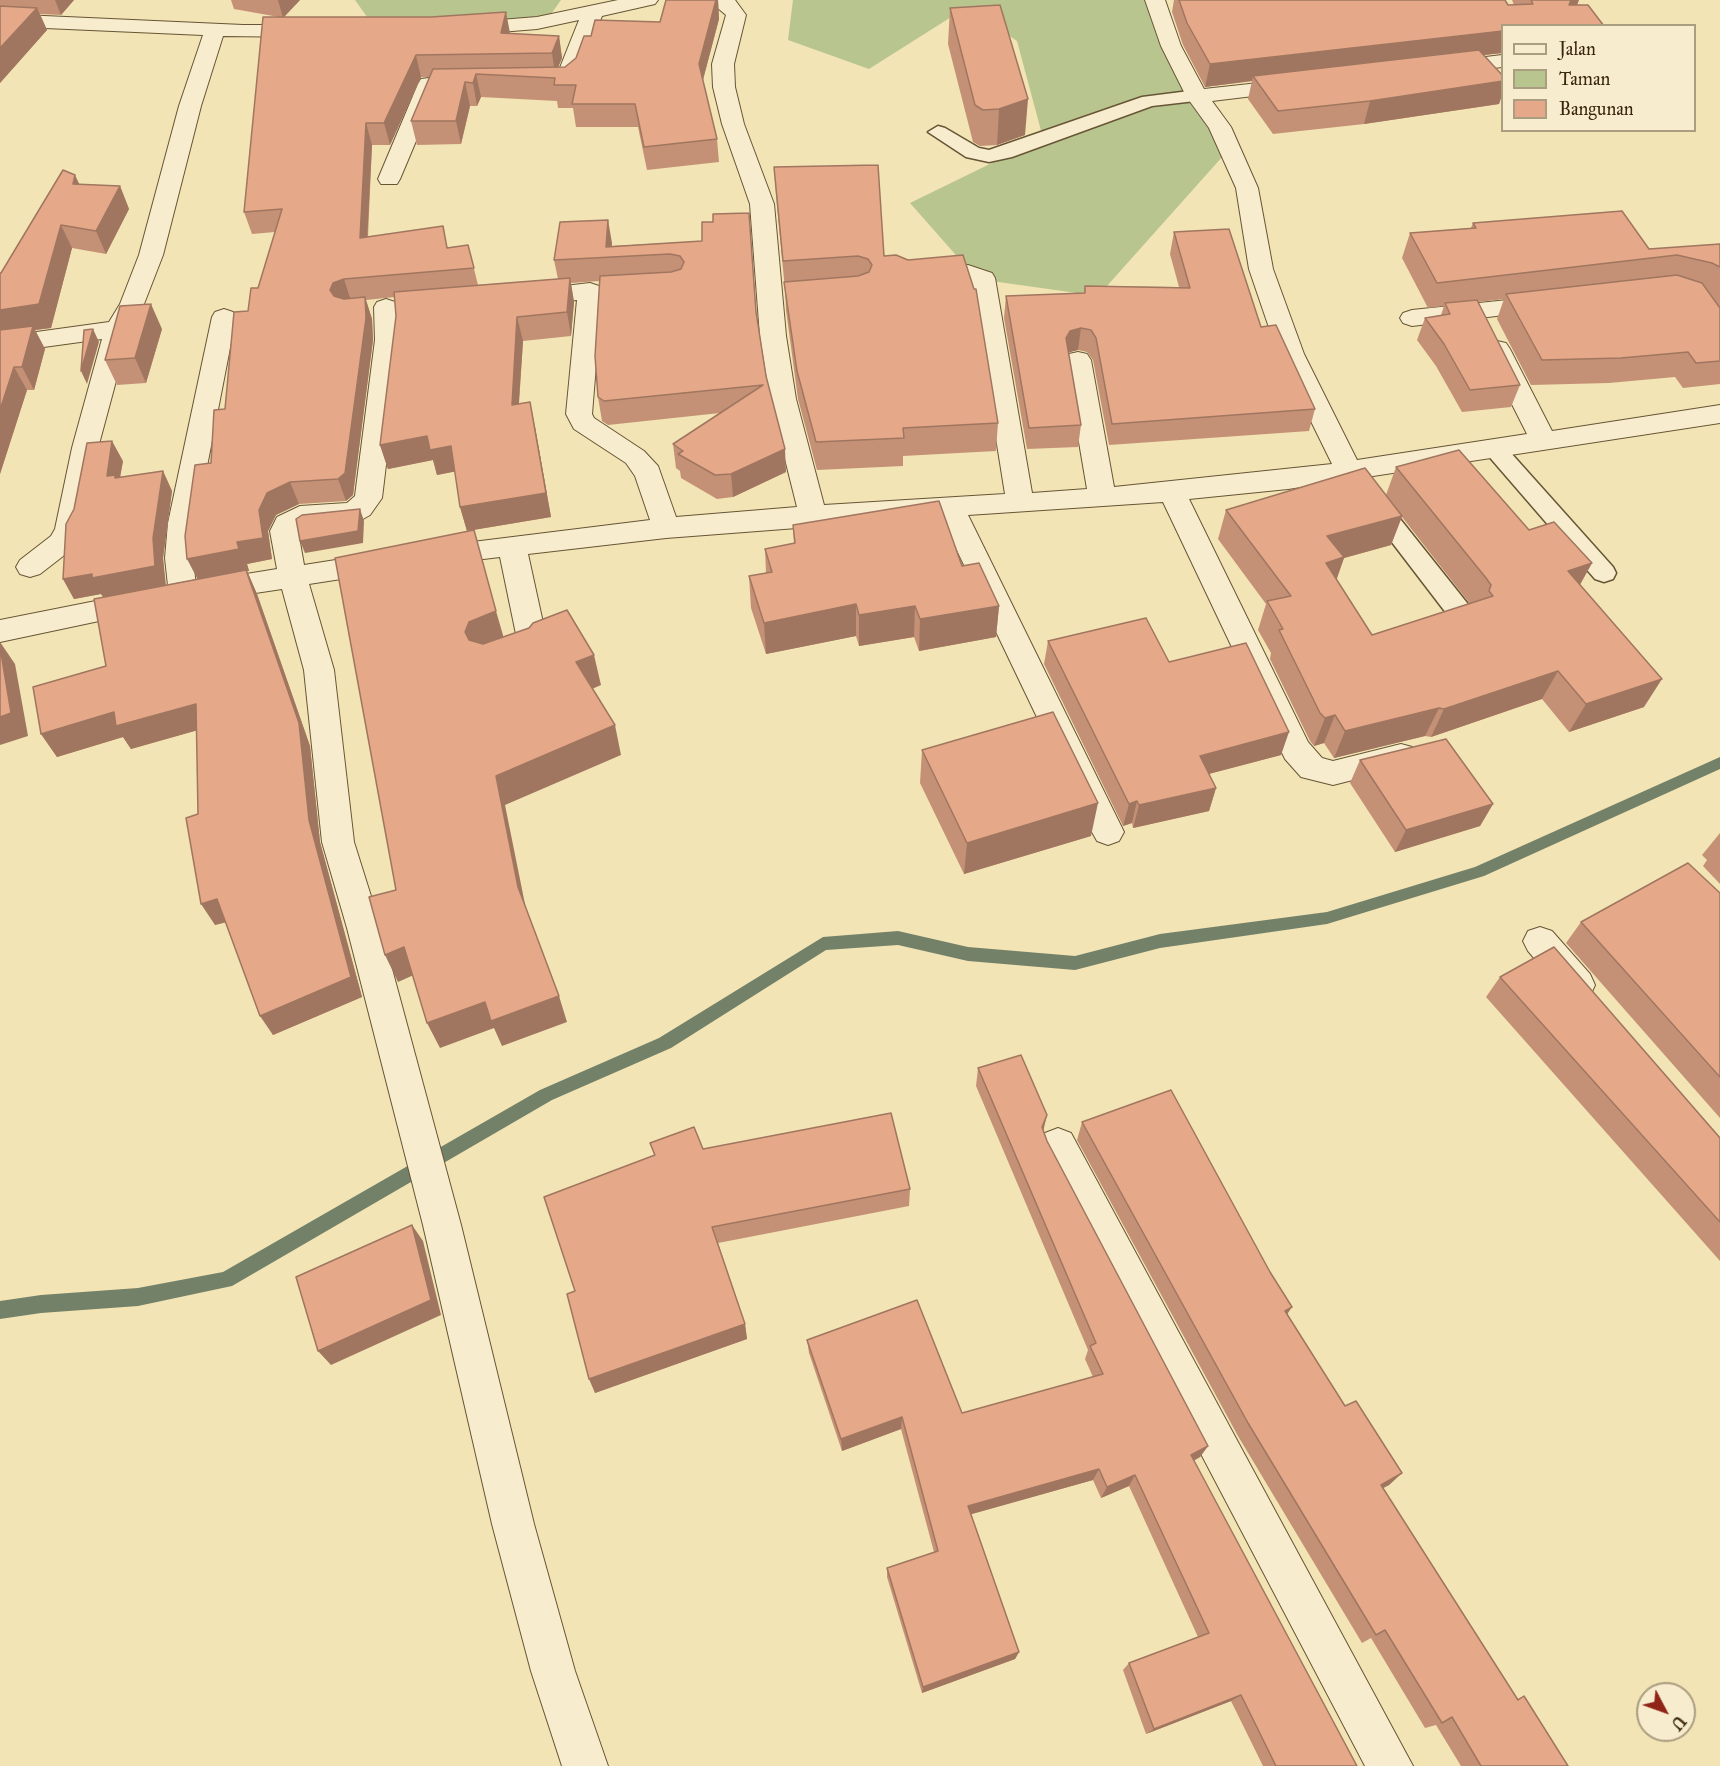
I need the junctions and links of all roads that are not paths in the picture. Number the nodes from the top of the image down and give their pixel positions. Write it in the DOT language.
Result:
graph roads {
  1 [pos="648,0"];
  2 [pos="718,0"];
  3 [pos="1162,3"];
  4 [pos="109,8"];
  5 [pos="593,12"];
  6 [pos="0,20"];
  7 [pos="92,24"];
  8 [pos="215,30"];
  9 [pos="447,30"];
  10 [pos="325,31"];
  11 [pos="1501,61"];
  12 [pos="1428,70"];
  13 [pos="1313,83"];
  14 [pos="452,84"];
  15 [pos="520,84"];
  16 [pos="1197,96"];
  17 [pos="938,132"];
  18 [pos="389,179"];
  19 [pos="907,279"];
  20 [pos="511,297"];
  21 [pos="1572,301"];
  22 [pos="386,307"];
  23 [pos="1478,311"];
  24 [pos="224,317"];
  25 [pos="1412,318"];
  26 [pos="117,329"];
  27 [pos="0,345"];
  28 [pos="1078,360"];
  29 [pos="1720,414"];
  30 [pos="1544,441"];
  31 [pos="1494,448"];
  32 [pos="1349,471"];
  33 [pos="1172,492"];
  34 [pos="1102,498"];
  35 [pos="1020,502"];
  36 [pos="950,506"];
  37 [pos="813,514"];
  38 [pos="666,528"];
  39 [pos="512,544"];
  40 [pos="30,567"];
  41 [pos="1604,573"];
  42 [pos="292,575"];
  43 [pos="183,595"];
  44 [pos="1462,615"];
  45 [pos="0,631"];
  46 [pos="491,662"];
  47 [pos="1426,750"];
  48 [pos="1108,832"];
  49 [pos="1540,941"];
  50 [pos="1603,1013"];
  51 [pos="1058,1145"];
  52 [pos="585,1766"];
  53 [pos="1390,1766"];
  1 -- 5 [label="street"];
  2 -- 37 [label="street"];
  3 -- 16 [label="street"];
  4 -- 7 [label="street"];
  5 -- 9 [label="street"];
  5 -- 15 [label="street"];
  6 -- 7 [label="street"];
  7 -- 8 [label="street"];
  8 -- 10 [label="street"];
  8 -- 26 [label="street"];
  11 -- 12 [label="street"];
  13 -- 16 [label="street"];
  14 -- 18 [label="street"];
  16 -- 17 [label="lane"];
  16 -- 32 [label="street"];
  19 -- 35 [label="street"];
  20 -- 38 [label="street"];
  21 -- 23 [label="street"];
  22 -- 42 [label="street"];
  23 -- 25 [label="street"];
  23 -- 30 [label="street"];
  24 -- 43 [label="street"];
  26 -- 27 [label="street"];
  26 -- 40 [label="street"];
  28 -- 34 [label="street"];
  29 -- 30 [label="street"];
  30 -- 31 [label="street"];
  31 -- 32 [label="street"];
  31 -- 41 [label="lane"];
  32 -- 33 [label="street"];
  32 -- 44 [label="lane"];
  33 -- 34 [label="street"];
  33 -- 47 [label="street"];
  34 -- 35 [label="street"];
  35 -- 36 [label="street"];
  36 -- 37 [label="street"];
  36 -- 48 [label="street"];
  37 -- 38 [label="street"];
  38 -- 39 [label="street"];
  39 -- 42 [label="street"];
  39 -- 46 [label="street"];
  42 -- 43 [label="street"];
  42 -- 52 [label="street"];
  43 -- 45 [label="street"];
  49 -- 50 [label="street"];
  51 -- 53 [label="street"];
}
